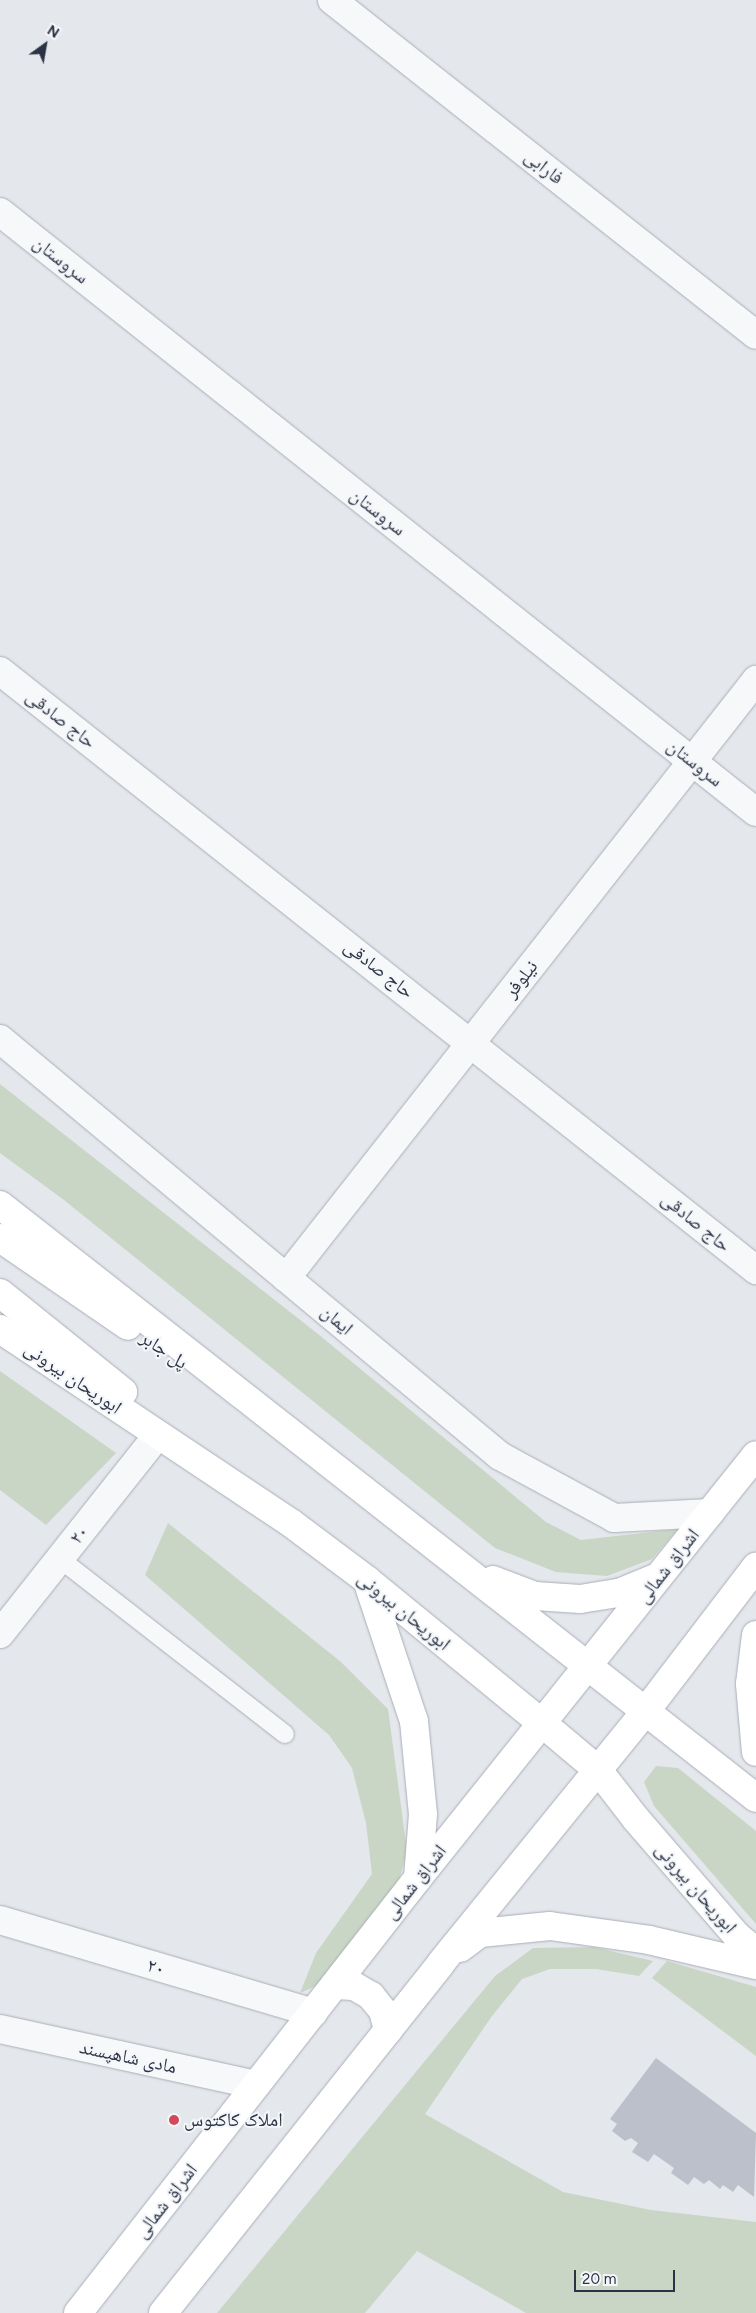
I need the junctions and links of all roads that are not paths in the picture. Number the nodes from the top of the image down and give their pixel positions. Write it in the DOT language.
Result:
graph roads {
  1 [pos="332,0"];
  2 [pos="0,212"];
  3 [pos="756,335"];
  4 [pos="0,671"];
  5 [pos="756,680"];
  6 [pos="692,761"];
  7 [pos="756,812"];
  8 [pos="0,1039"];
  9 [pos="471,1042"];
  10 [pos="0,1204"];
  11 [pos="0,1238"];
  12 [pos="756,1270"];
  13 [pos="286,1278"];
  14 [pos="0,1293"];
  15 [pos="0,1329"];
  16 [pos="158,1436"];
  17 [pos="756,1455"];
  18 [pos="326,1463"];
  19 [pos="710,1513"];
  20 [pos="291,1523"];
  21 [pos="60,1559"];
  22 [pos="457,1563"];
  23 [pos="756,1567"];
  24 [pos="660,1576"];
  25 [pos="367,1580"];
  26 [pos="0,1634"];
  27 [pos="756,1635"];
  28 [pos="588,1665"];
  29 [pos="645,1712"];
  30 [pos="542,1723"];
  31 [pos="285,1734"];
  32 [pos="756,1752"];
  33 [pos="598,1770"];
  34 [pos="756,1798"];
  35 [pos="418,1878"];
  36 [pos="0,1920"];
  37 [pos="756,1952"];
  38 [pos="441,1963"];
  39 [pos="756,1965"];
  40 [pos="335,1985"];
  41 [pos="313,2013"];
  42 [pos="0,2029"];
  43 [pos="388,2030"];
  44 [pos="256,2085"];
  45 [pos="78,2313"];
  46 [pos="163,2313"];
  1 -- 3 [label="street, فارابی"];
  2 -- 6 [label="street, سروستان"];
  4 -- 9 [label="street, حاج صادقی"];
  5 -- 6 [label="street, نیلوفر"];
  6 -- 7 [label="street, سروستان"];
  6 -- 9 [label="street, نیلوفر"];
  8 -- 13 [label="street, ایمان"];
  9 -- 12 [label="street, حاج صادقی"];
  9 -- 13 [label="street, نیلوفر"];
  10 -- 18 [label="main road"];
  11 -- 18 [label="main road, پل جابر"];
  13 -- 19 [label="street, ایمان"];
  14 -- 20 [label="main road"];
  15 -- 16 [label="main road, ابوریحان بیرونی"];
  16 -- 20 [label="main road, ابوریحان بیرونی"];
  16 -- 21 [label="street, ۲۰"];
  17 -- 19 [label="main road, اشراق شمالی"];
  18 -- 22 [label="main road"];
  19 -- 24 [label="main road, اشراق شمالی"];
  20 -- 25 [label="main road, ابوریحان بیرونی"];
  21 -- 26 [label="street, ۲۰"];
  21 -- 31 [label="lane"];
  22 -- 24 [label="main road"];
  22 -- 28 [label="main road"];
  23 -- 29 [label="main road"];
  24 -- 28 [label="main road, اشراق شمالی"];
  25 -- 30 [label="main road, ابوریحان بیرونی"];
  25 -- 35 [label="main road"];
  27 -- 32 [label="main road"];
  28 -- 29 [label="main road"];
  28 -- 30 [label="main road, اشراق شمالی"];
  29 -- 33 [label="main road"];
  29 -- 34 [label="main road"];
  30 -- 33 [label="main road, ابوریحان بیرونی"];
  30 -- 35 [label="main road, اشراق شمالی"];
  33 -- 37 [label="main road, ابوریحان بیرونی"];
  33 -- 38 [label="main road"];
  35 -- 40 [label="main road, اشراق شمالی"];
  36 -- 41 [label="street, ۲۰"];
  38 -- 39 [label="main road"];
  38 -- 43 [label="main road"];
  40 -- 41 [label="main road, اشراق شمالی"];
  40 -- 43 [label="main road"];
  41 -- 44 [label="main road, اشراق شمالی"];
  42 -- 44 [label="street, مادی شاهپسند"];
  43 -- 46 [label="main road"];
  44 -- 45 [label="main road, اشراق شمالی"];
}
